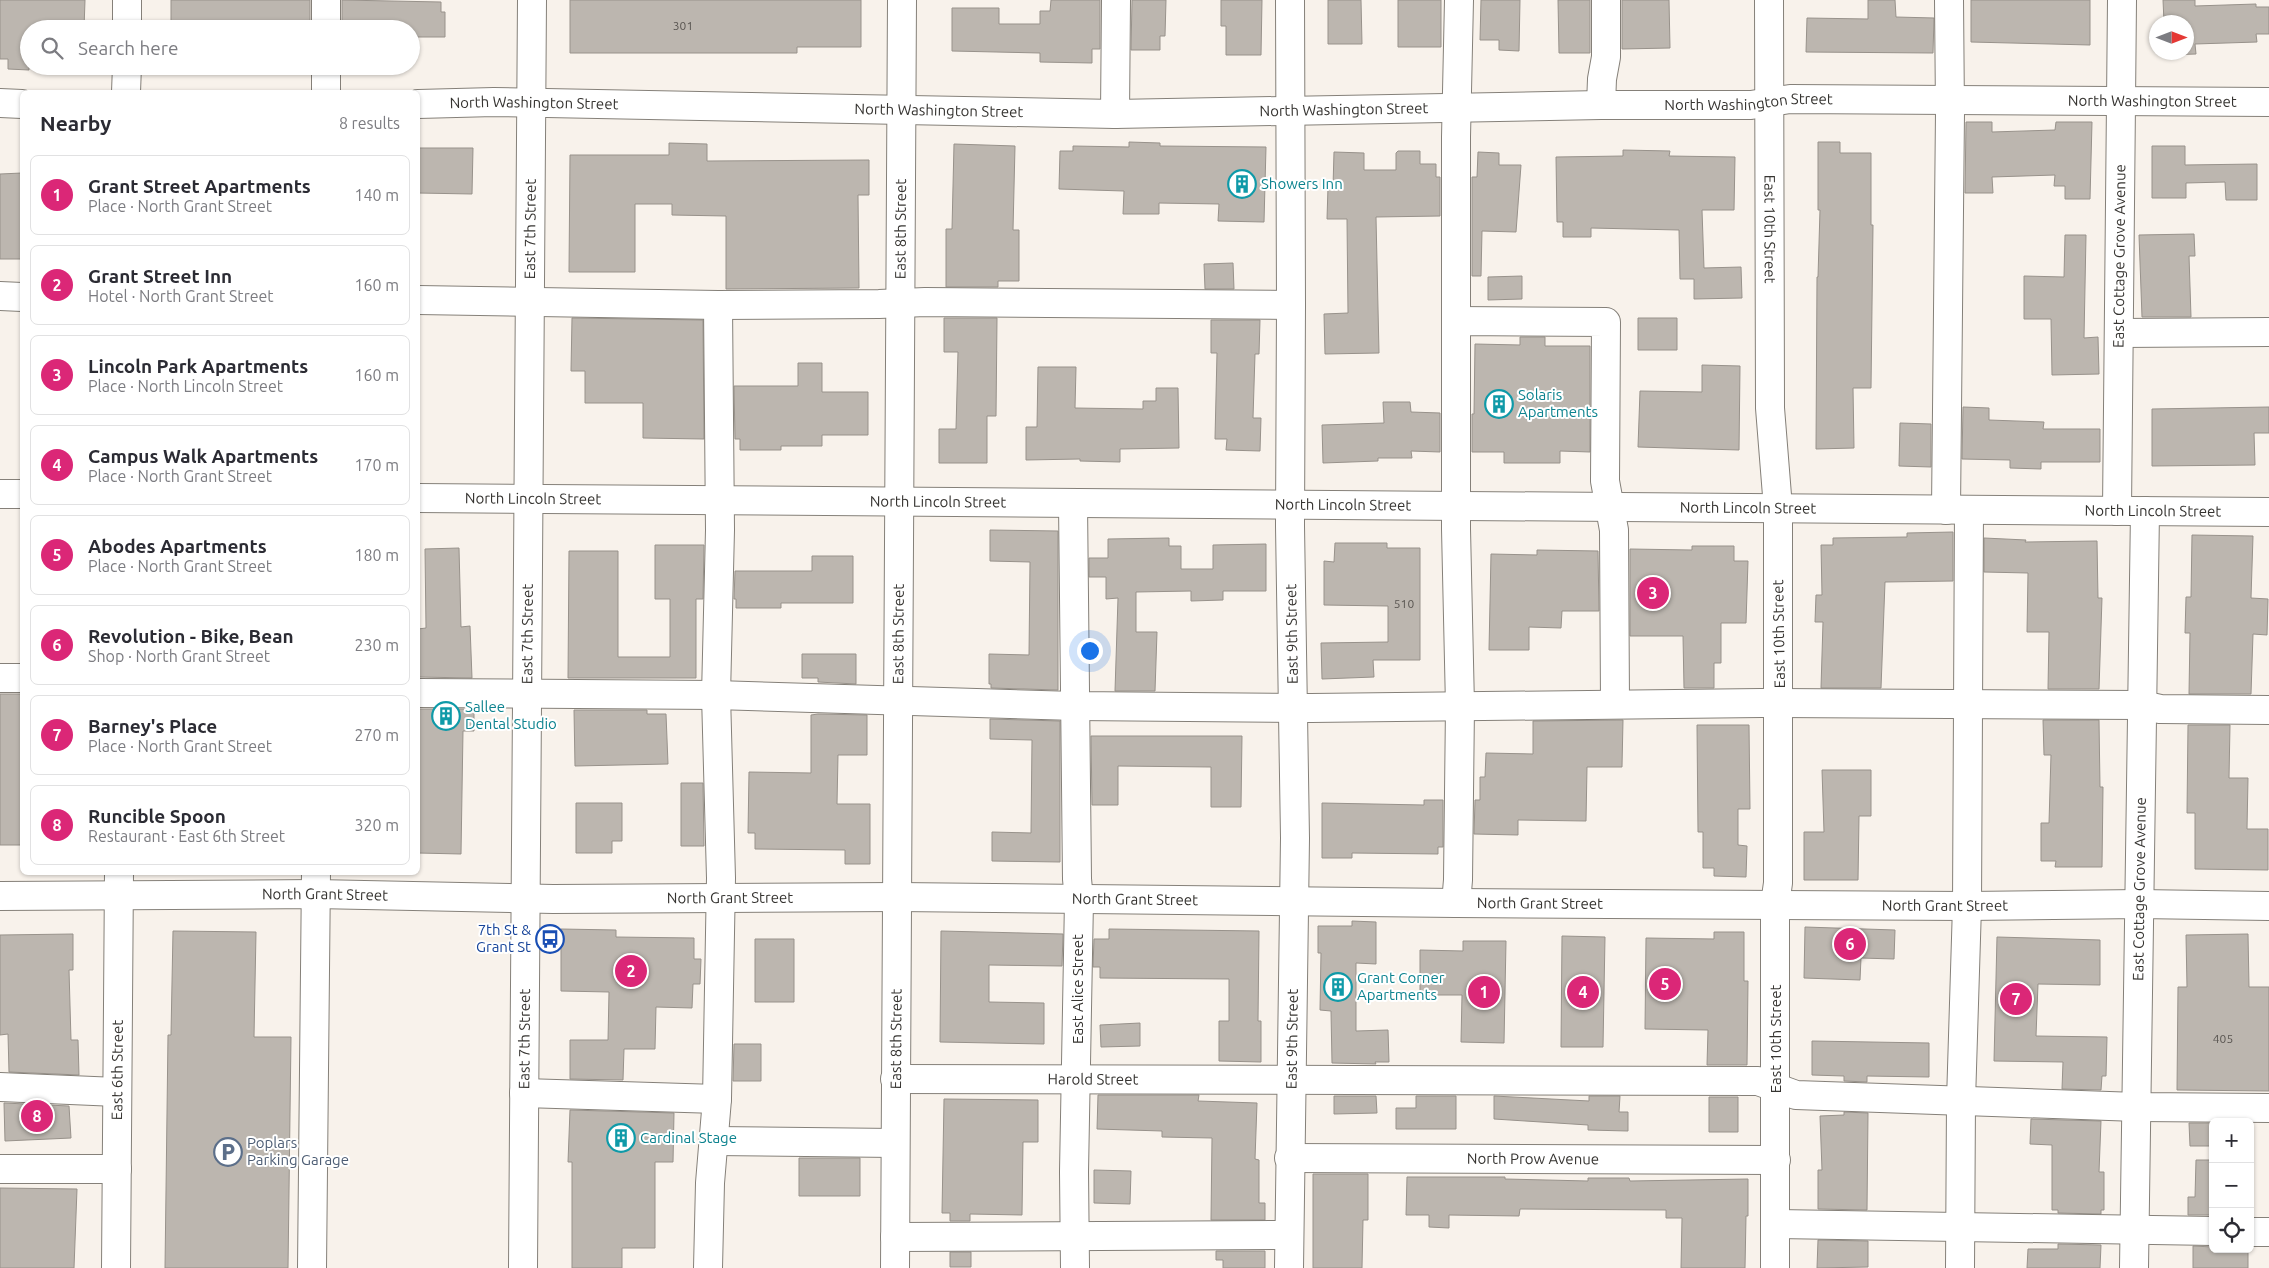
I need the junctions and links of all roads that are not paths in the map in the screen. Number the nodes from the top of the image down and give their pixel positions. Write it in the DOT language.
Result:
graph roads {
  1 [pos="127,0"];
  2 [pos="326,0"];
  3 [pos="532,0"];
  4 [pos="902,0"];
  5 [pos="1116,0"];
  6 [pos="1290,0"];
  7 [pos="1459,0"];
  8 [pos="1606,0"];
  9 [pos="1769,0"];
  10 [pos="1949,0"];
  11 [pos="2122,0"];
  12 [pos="127,20"];
  13 [pos="326,20"];
  14 [pos="127,75"];
  15 [pos="326,75"];
  16 [pos="126,90"];
  17 [pos="326,90"];
  18 [pos="1950,99"];
  19 [pos="2120,100"];
  20 [pos="1770,101"];
  21 [pos="2269,102"];
  22 [pos="0,103"];
  23 [pos="20,104"];
  24 [pos="420,104"];
  25 [pos="532,104"];
  26 [pos="1601,105"];
  27 [pos="1456,108"];
  28 [pos="901,109"];
  29 [pos="1290,111"];
  30 [pos="1115,114"];
  31 [pos="0,296"];
  32 [pos="20,296"];
  33 [pos="420,300"];
  34 [pos="530,302"];
  35 [pos="899,304"];
  36 [pos="718,305"];
  37 [pos="1292,305"];
  38 [pos="1456,321"];
  39 [pos="2120,332"];
  40 [pos="2269,332"];
  41 [pos="0,494"];
  42 [pos="20,494"];
  43 [pos="420,498"];
  44 [pos="529,498"];
  45 [pos="719,500"];
  46 [pos="898,502"];
  47 [pos="1073,503"];
  48 [pos="1290,504"];
  49 [pos="1456,506"];
  50 [pos="1609,507"];
  51 [pos="1778,508"];
  52 [pos="1957,510"];
  53 [pos="2117,511"];
  54 [pos="2145,511"];
  55 [pos="2269,512"];
  56 [pos="0,678"];
  57 [pos="20,678"];
  58 [pos="420,693"];
  59 [pos="527,694"];
  60 [pos="716,695"];
  61 [pos="898,700"];
  62 [pos="1615,704"];
  63 [pos="1779,704"];
  64 [pos="1968,704"];
  65 [pos="2142,705"];
  66 [pos="1075,706"];
  67 [pos="1293,706"];
  68 [pos="1460,706"];
  69 [pos="2269,710"];
  70 [pos="316,883"];
  71 [pos="119,884"];
  72 [pos="0,896"];
  73 [pos="898,897"];
  74 [pos="527,898"];
  75 [pos="721,898"];
  76 [pos="1079,900"];
  77 [pos="1294,901"];
  78 [pos="1456,903"];
  79 [pos="1775,904"];
  80 [pos="2140,904"];
  81 [pos="1967,906"];
  82 [pos="2269,906"];
  83 [pos="896,1079"];
  84 [pos="1077,1079"];
  85 [pos="1291,1079"];
  86 [pos="0,1088"];
  87 [pos="1776,1088"];
  88 [pos="117,1092"];
  89 [pos="524,1093"];
  90 [pos="717,1099"];
  91 [pos="1961,1101"];
  92 [pos="2137,1108"];
  93 [pos="2269,1108"];
  94 [pos="714,1141"];
  95 [pos="896,1143"];
  96 [pos="1290,1158"];
  97 [pos="1776,1160"];
  98 [pos="0,1169"];
  99 [pos="117,1169"];
  100 [pos="1775,1224"];
  101 [pos="1960,1226"];
  102 [pos="2135,1230"];
  103 [pos="2209,1231"];
  104 [pos="2254,1232"];
  105 [pos="2269,1232"];
  106 [pos="1289,1235"];
  107 [pos="1075,1236"];
  108 [pos="896,1237"];
  109 [pos="116,1268"];
  110 [pos="312,1268"];
  111 [pos="523,1268"];
  112 [pos="708,1268"];
  113 [pos="895,1268"];
  114 [pos="1075,1268"];
  115 [pos="1289,1268"];
  116 [pos="1775,1268"];
  117 [pos="1960,1268"];
  118 [pos="2134,1268"];
  1 -- 12 [label="street"];
  2 -- 13 [label="street"];
  3 -- 25 [label="street, East 7th Street"];
  4 -- 28 [label="street, East 8th Street"];
  5 -- 30 [label="street"];
  6 -- 29 [label="street, East 9th Street"];
  7 -- 27 [label="street"];
  8 -- 26 [label="street"];
  9 -- 20 [label="street, East 10th Street"];
  10 -- 18 [label="street"];
  11 -- 19 [label="street, East Cottage Grove Avenue"];
  14 -- 16 [label="street"];
  15 -- 17 [label="street"];
  18 -- 19 [label="street, North Washington Street"];
  18 -- 20 [label="street, North Washington Street"];
  18 -- 52 [label="street"];
  19 -- 21 [label="street, North Washington Street"];
  19 -- 39 [label="street, East Cottage Grove Avenue"];
  20 -- 26 [label="street, North Washington Street"];
  20 -- 51 [label="street, East 10th Street"];
  22 -- 23 [label="street"];
  24 -- 25 [label="street, North Washington Street"];
  25 -- 28 [label="street, North Washington Street"];
  25 -- 34 [label="street, East 7th Street"];
  26 -- 27 [label="street, North Washington Street"];
  27 -- 29 [label="street, North Washington Street"];
  27 -- 38 [label="street"];
  28 -- 30 [label="street, North Washington Street"];
  28 -- 35 [label="street, East 8th Street"];
  29 -- 30 [label="street, North Washington Street"];
  29 -- 37 [label="street, East 9th Street"];
  31 -- 32 [label="street"];
  33 -- 34 [label="street"];
  34 -- 36 [label="street"];
  34 -- 44 [label="street, East 7th Street"];
  35 -- 36 [label="street"];
  35 -- 37 [label="street"];
  35 -- 46 [label="street, East 8th Street"];
  36 -- 45 [label="street"];
  37 -- 48 [label="street, East 9th Street"];
  38 -- 49 [label="street"];
  38 -- 50 [label="street"];
  39 -- 40 [label="street"];
  39 -- 53 [label="street, East Cottage Grove Avenue"];
  41 -- 42 [label="street"];
  43 -- 44 [label="street, North Lincoln Street"];
  44 -- 45 [label="street, North Lincoln Street"];
  44 -- 59 [label="street, East 7th Street"];
  45 -- 46 [label="street, North Lincoln Street"];
  45 -- 60 [label="street"];
  46 -- 47 [label="street, North Lincoln Street"];
  46 -- 61 [label="street, East 8th Street"];
  47 -- 48 [label="street, North Lincoln Street"];
  47 -- 66 [label="street, East Alice Street"];
  48 -- 49 [label="street, North Lincoln Street"];
  48 -- 67 [label="street, East 9th Street"];
  49 -- 50 [label="street, North Lincoln Street"];
  49 -- 68 [label="street"];
  50 -- 51 [label="street, North Lincoln Street"];
  50 -- 62 [label="street"];
  51 -- 52 [label="street, North Lincoln Street"];
  51 -- 63 [label="street, East 10th Street"];
  52 -- 53 [label="street, North Lincoln Street"];
  52 -- 64 [label="street"];
  53 -- 54 [label="street, North Lincoln Street"];
  54 -- 55 [label="street, North Lincoln Street"];
  54 -- 65 [label="street, East Cottage Grove Avenue"];
  56 -- 57 [label="street"];
  58 -- 59 [label="street"];
  59 -- 60 [label="street"];
  59 -- 74 [label="street, East 7th Street"];
  60 -- 61 [label="street"];
  60 -- 75 [label="street"];
  61 -- 66 [label="street"];
  61 -- 73 [label="street, East 8th Street"];
  62 -- 63 [label="street"];
  62 -- 68 [label="street"];
  63 -- 64 [label="street"];
  63 -- 79 [label="street, East 10th Street"];
  64 -- 65 [label="street"];
  64 -- 81 [label="street"];
  65 -- 69 [label="street"];
  65 -- 80 [label="street, East Cottage Grove Avenue"];
  66 -- 67 [label="street"];
  66 -- 76 [label="street, East Alice Street"];
  67 -- 68 [label="street"];
  67 -- 77 [label="street, East 9th Street"];
  68 -- 78 [label="street"];
  70 -- 71 [label="street, North Grant Street"];
  70 -- 74 [label="street, North Grant Street"];
  70 -- 110 [label="street"];
  71 -- 72 [label="street, North Grant Street"];
  71 -- 88 [label="street, East 6th Street"];
  73 -- 75 [label="street, North Grant Street"];
  73 -- 76 [label="street, North Grant Street"];
  73 -- 83 [label="street, East 8th Street"];
  74 -- 75 [label="street, North Grant Street"];
  74 -- 89 [label="street, East 7th Street"];
  75 -- 90 [label="street"];
  76 -- 77 [label="street, North Grant Street"];
  76 -- 84 [label="street, East Alice Street"];
  77 -- 78 [label="street, North Grant Street"];
  77 -- 85 [label="street, East 9th Street"];
  78 -- 79 [label="street, North Grant Street"];
  79 -- 81 [label="street, North Grant Street"];
  79 -- 87 [label="street, East 10th Street"];
  80 -- 81 [label="street, North Grant Street"];
  80 -- 82 [label="street, North Grant Street"];
  80 -- 92 [label="street, East Cottage Grove Avenue"];
  81 -- 91 [label="street"];
  83 -- 84 [label="street, Harold Street"];
  83 -- 95 [label="street, East 8th Street"];
  84 -- 85 [label="street, Harold Street"];
  84 -- 107 [label="street, East Alice Street"];
  85 -- 87 [label="street, Harold Street"];
  85 -- 96 [label="street, East 9th Street"];
  86 -- 88 [label="street"];
  87 -- 91 [label="street, Harold Street"];
  87 -- 97 [label="street, East 10th Street"];
  88 -- 99 [label="street, East 6th Street"];
  89 -- 90 [label="street"];
  89 -- 111 [label="street, East 7th Street"];
  90 -- 94 [label="street"];
  91 -- 92 [label="street, Harold Street"];
  91 -- 101 [label="street"];
  92 -- 93 [label="street, Harold Street"];
  92 -- 102 [label="street, East Cottage Grove Avenue"];
  94 -- 95 [label="street"];
  94 -- 112 [label="street"];
  95 -- 108 [label="street, East 8th Street"];
  96 -- 97 [label="street, North Prow Avenue"];
  96 -- 106 [label="street, East 9th Street"];
  97 -- 100 [label="street, East 10th Street"];
  98 -- 99 [label="street"];
  99 -- 109 [label="street, East 6th Street"];
  100 -- 101 [label="street"];
  100 -- 116 [label="street, East 10th Street"];
  101 -- 102 [label="street"];
  101 -- 117 [label="street"];
  102 -- 103 [label="street"];
  102 -- 118 [label="street, East Cottage Grove Avenue"];
  104 -- 105 [label="street"];
  106 -- 107 [label="street"];
  106 -- 115 [label="street, East 9th Street"];
  107 -- 108 [label="street"];
  107 -- 114 [label="street, East Alice Street"];
  108 -- 113 [label="street, East 8th Street"];
}
